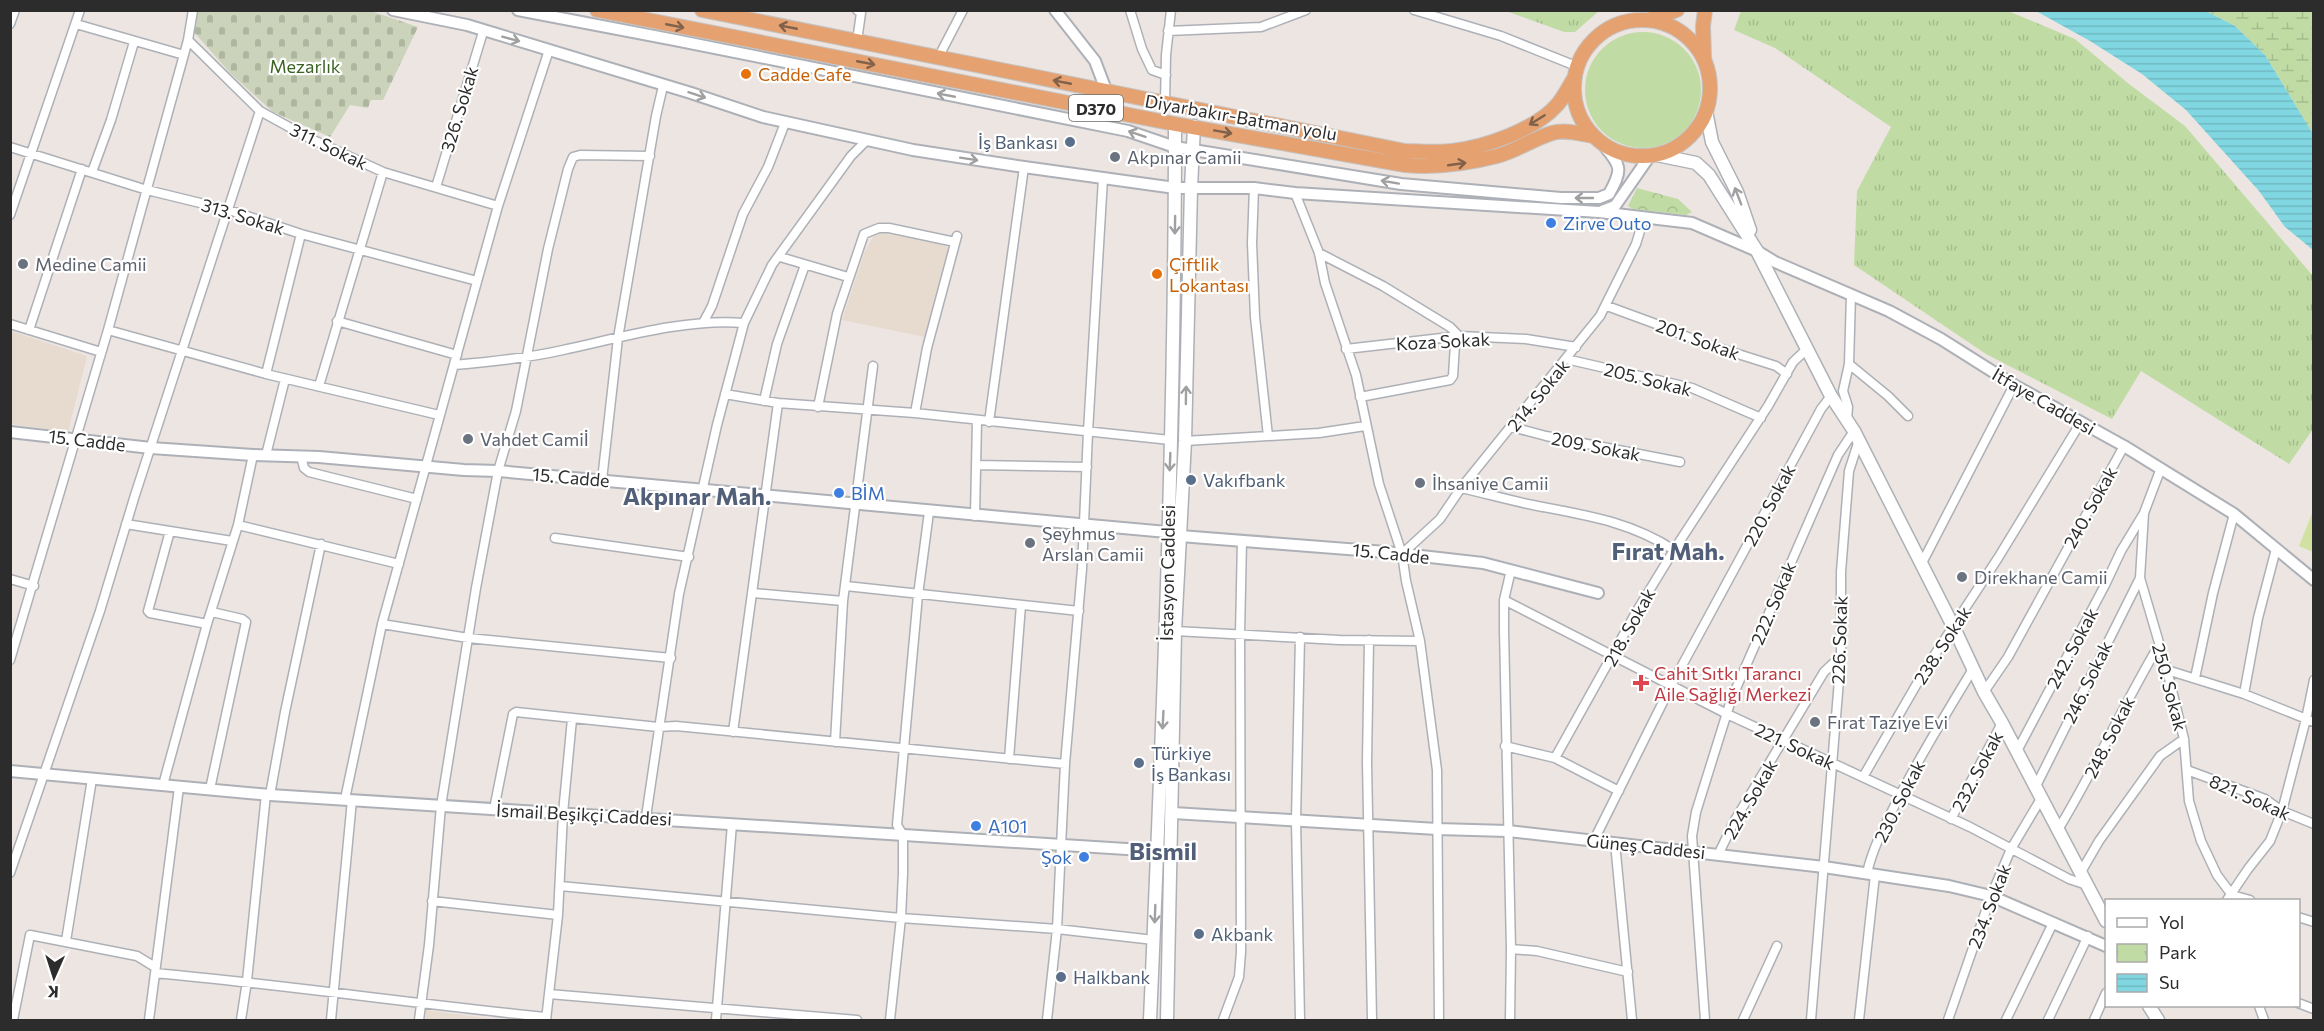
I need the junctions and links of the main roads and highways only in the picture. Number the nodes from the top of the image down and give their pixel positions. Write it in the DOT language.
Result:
graph roads {
  1 [pos="597,10"];
  2 [pos="702,10"];
  3 [pos="1677,10"];
  4 [pos="1705,10"];
  5 [pos="1648,20"];
  6 [pos="1705,63"];
  7 [pos="1576,71"];
  8 [pos="1706,111"];
  9 [pos="1175,124"];
  10 [pos="1194,126"];
  11 [pos="1593,136"];
  12 [pos="1653,156"];
  13 [pos="1757,251"];
  14 [pos="1174,534"];
  15 [pos="2105,919"];
  16 [pos="2150,1007"];
  17 [pos="1150,1020"];
  18 [pos="1167,1020"];
  19 [pos="2158,1020"];
  1 -- 9 [label="highway, Diyarbakır-Batman yolu / D370, one-way"];
  7 -- 2 [label="highway, Diyarbakır-Batman yolu / D370, one-way"];
  3 -- 5 [label="highway"];
  4 -- 6 [label="highway"];
  5 -- 6 [label="highway"];
  5 -- 7 [label="highway"];
  6 -- 8 [label="highway"];
  7 -- 11 [label="highway"];
  8 -- 12 [label="highway"];
  13 -- 8 [label="main road, one-way"];
  9 -- 10 [label="highway, Diyarbakır-Batman yolu / D370"];
  9 -- 14 [label="main road, İstasyon Caddesi, one-way"];
  10 -- 11 [label="highway, Diyarbakır-Batman yolu / D370, one-way"];
  14 -- 10 [label="main road, İstasyon Caddesi, one-way"];
  11 -- 12 [label="highway"];
  12 -- 13 [label="main road"];
  13 -- 15 [label="main road"];
  14 -- 17 [label="main road, İstasyon Caddesi, one-way"];
  14 -- 18 [label="main road, İstasyon Caddesi"];
  16 -- 19 [label="main road"];
}
